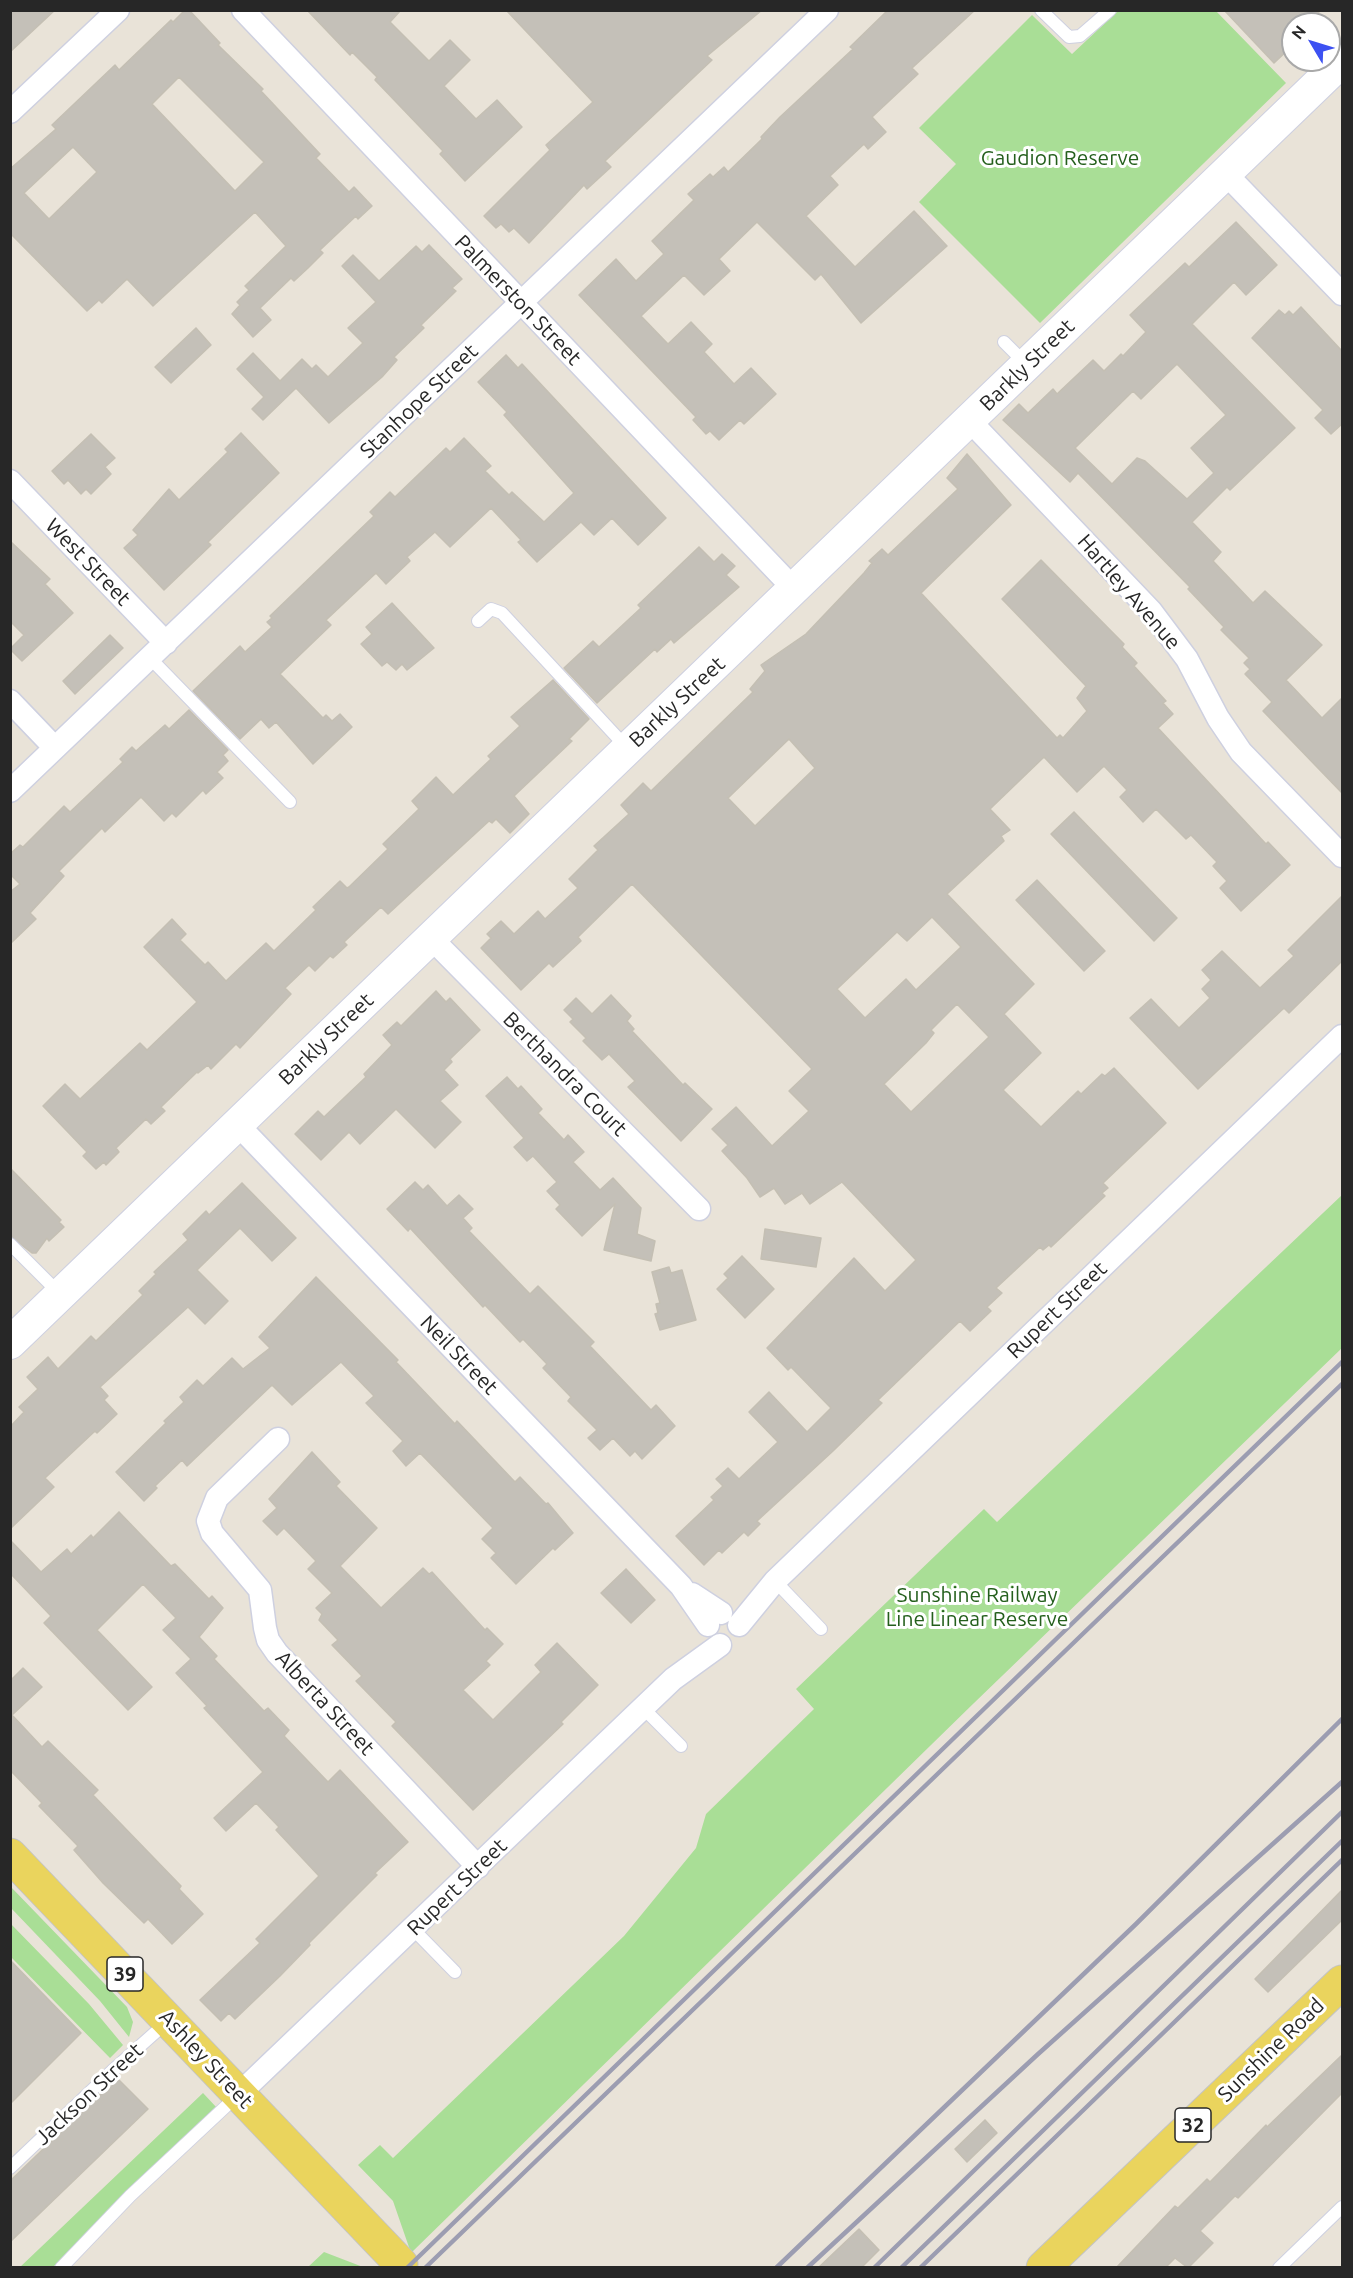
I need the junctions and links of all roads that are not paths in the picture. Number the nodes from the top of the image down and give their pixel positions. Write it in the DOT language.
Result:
graph roads {
  1 [pos="118,10"];
  2 [pos="243,10"];
  3 [pos="827,10"];
  4 [pos="1041,10"];
  5 [pos="1110,10"];
  6 [pos="1342,61"];
  7 [pos="10,112"];
  8 [pos="1226,174"];
  9 [pos="1342,294"];
  10 [pos="522,304"];
  11 [pos="1004,342"];
  12 [pos="1027,365"];
  13 [pos="970,421"];
  14 [pos="10,481"];
  15 [pos="794,589"];
  16 [pos="478,621"];
  17 [pos="158,650"];
  18 [pos="10,701"];
  19 [pos="55,748"];
  20 [pos="628,749"];
  21 [pos="10,791"];
  22 [pos="290,802"];
  23 [pos="1342,856"];
  24 [pos="431,938"];
  25 [pos="1342,1035"];
  26 [pos="238,1125"];
  27 [pos="699,1209"];
  28 [pos="10,1244"];
  29 [pos="61,1295"];
  30 [pos="10,1343"];
  31 [pos="278,1439"];
  32 [pos="774,1583"];
  33 [pos="721,1626"];
  34 [pos="821,1629"];
  35 [pos="644,1708"];
  36 [pos="681,1746"];
  37 [pos="10,1855"];
  38 [pos="478,1867"];
  39 [pos="413,1929"];
  40 [pos="455,1972"];
  41 [pos="1342,1982"];
  42 [pos="169,2020"];
  43 [pos="239,2094"];
  44 [pos="10,2168"];
  45 [pos="1342,2207"];
  46 [pos="401,2264"];
  47 [pos="62,2268"];
  48 [pos="1043,2268"];
  49 [pos="1279,2268"];
  1 -- 7 [label="street"];
  2 -- 10 [label="street, Palmerston Street"];
  3 -- 10 [label="street, Stanhope Street"];
  4 -- 5 [label="lane"];
  6 -- 8 [label="street, Barkly Street"];
  8 -- 9 [label="street"];
  8 -- 12 [label="street, Barkly Street"];
  10 -- 15 [label="street, Palmerston Street"];
  10 -- 17 [label="street, Stanhope Street"];
  11 -- 12 [label="lane"];
  12 -- 13 [label="street, Barkly Street"];
  13 -- 15 [label="street, Barkly Street"];
  13 -- 23 [label="street, Hartley Avenue"];
  14 -- 17 [label="street, West Street"];
  15 -- 20 [label="street, Barkly Street"];
  16 -- 20 [label="lane"];
  17 -- 19 [label="street, Stanhope Street"];
  17 -- 22 [label="lane"];
  18 -- 19 [label="street"];
  19 -- 21 [label="street, Stanhope Street"];
  20 -- 24 [label="street, Barkly Street"];
  24 -- 26 [label="street, Barkly Street"];
  24 -- 27 [label="street, Berthandra Court"];
  25 -- 32 [label="street, Rupert Street"];
  26 -- 29 [label="street, Barkly Street"];
  26 -- 33 [label="street, Neil Street"];
  28 -- 29 [label="lane"];
  29 -- 30 [label="street, Barkly Street"];
  31 -- 38 [label="street, Alberta Street"];
  32 -- 33 [label="street, Rupert Street"];
  32 -- 34 [label="lane"];
  33 -- 35 [label="street, Rupert Street"];
  35 -- 36 [label="lane"];
  35 -- 38 [label="street, Rupert Street"];
  37 -- 42 [label="main road, Ashley Street / 39"];
  38 -- 39 [label="street, Rupert Street"];
  39 -- 40 [label="lane"];
  39 -- 43 [label="street, Rupert Street"];
  41 -- 48 [label="main road, Sunshine Road / 32"];
  42 -- 43 [label="main road, Ashley Street / 39"];
  42 -- 44 [label="lane, Jackson Street"];
  43 -- 46 [label="main road, Ashley Street / 39"];
  43 -- 47 [label="lane"];
  45 -- 49 [label="lane"];
}
